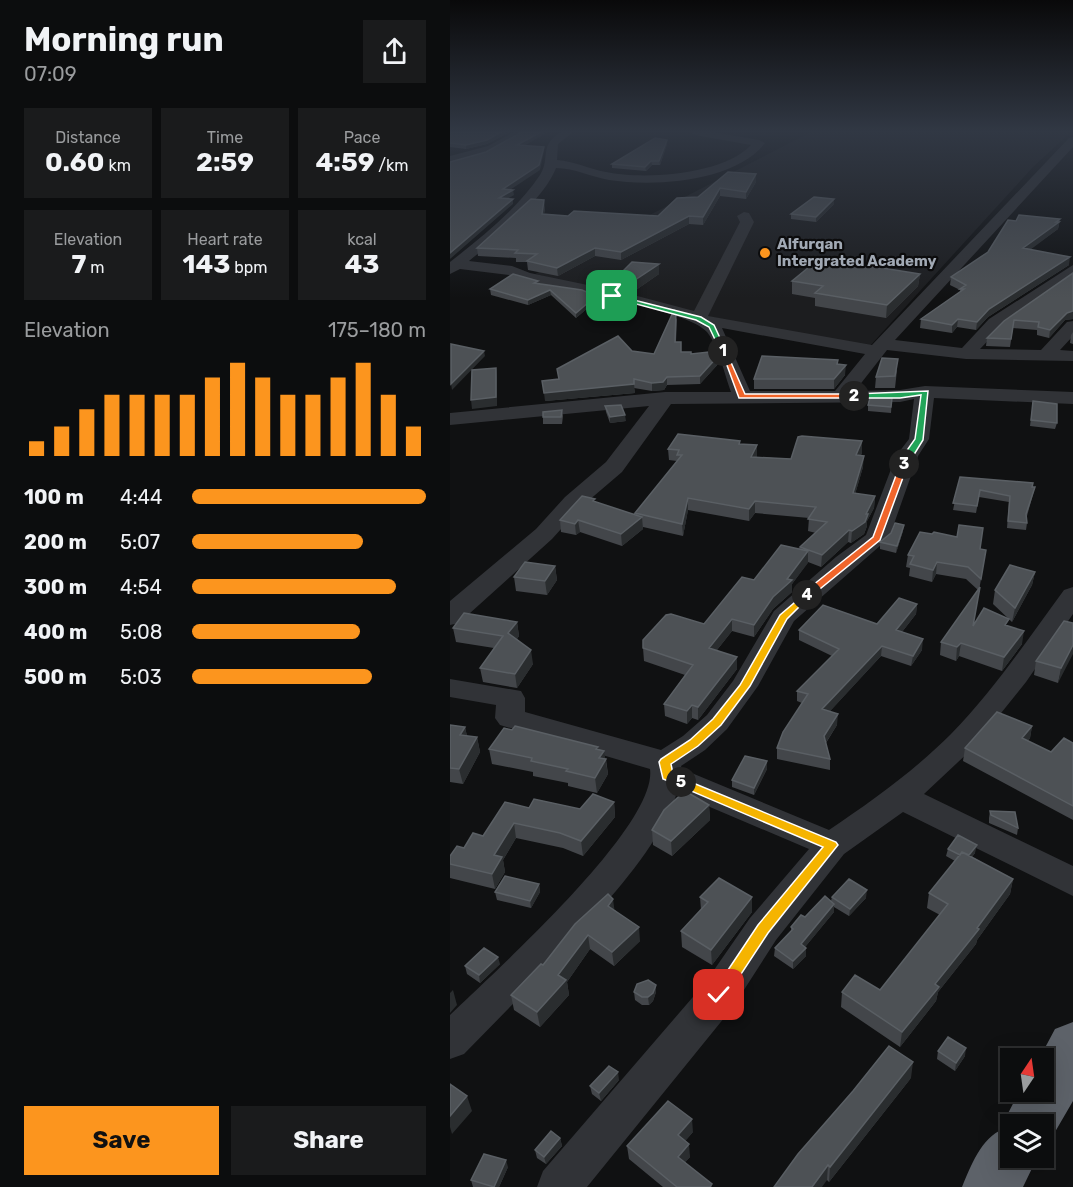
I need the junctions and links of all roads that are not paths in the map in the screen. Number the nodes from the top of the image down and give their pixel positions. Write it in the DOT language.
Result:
graph roads {
  1 [pos="536,187"];
  2 [pos="1029,187"];
  3 [pos="744,216"];
  4 [pos="452,260"];
  5 [pos="1073,270"];
  6 [pos="698,319"];
  7 [pos="1073,327"];
  8 [pos="880,348"];
  9 [pos="966,354"];
  10 [pos="1047,355"];
  11 [pos="1073,356"];
  12 [pos="925,392"];
  13 [pos="742,396"];
  14 [pos="841,396"];
  15 [pos="665,398"];
  16 [pos="1073,398"];
  17 [pos="450,419"];
  18 [pos="1073,595"];
  19 [pos="451,614"];
  20 [pos="450,688"];
  21 [pos="666,769"];
  22 [pos="901,797"];
  23 [pos="832,845"];
  24 [pos="1073,882"];
  25 [pos="450,1041"];
  26 [pos="1073,1046"];
  27 [pos="1036,1114"];
  28 [pos="1003,1168"];
  29 [pos="559,1187"];
  30 [pos="991,1187"];
  1 -- 4 [label="street"];
  2 -- 8 [label="street"];
  3 -- 6 [label="street"];
  4 -- 6 [label="street"];
  5 -- 9 [label="street"];
  6 -- 8 [label="street"];
  6 -- 13 [label="street"];
  7 -- 10 [label="street"];
  8 -- 9 [label="street"];
  8 -- 14 [label="street"];
  9 -- 10 [label="street"];
  10 -- 11 [label="street"];
  12 -- 14 [label="street"];
  12 -- 16 [label="street"];
  12 -- 21 [label="street"];
  13 -- 14 [label="street"];
  13 -- 15 [label="street"];
  15 -- 17 [label="street"];
  15 -- 19 [label="street"];
  18 -- 22 [label="street"];
  20 -- 21 [label="street"];
  21 -- 23 [label="street"];
  21 -- 25 [label="street"];
  22 -- 23 [label="street"];
  22 -- 24 [label="street"];
  23 -- 29 [label="street"];
  26 -- 27 [label="highway"];
  28 -- 30 [label="highway"];
}
